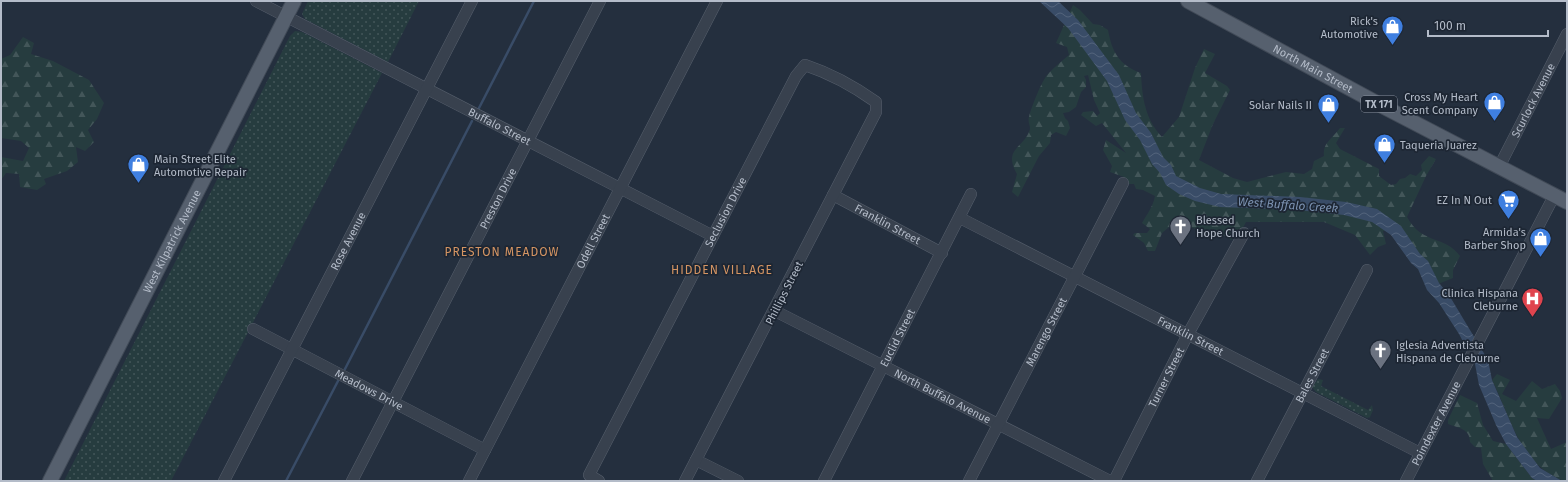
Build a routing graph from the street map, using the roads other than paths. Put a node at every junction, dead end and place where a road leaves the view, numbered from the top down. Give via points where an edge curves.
1 (256, 1) edge
2 (294, 1) edge
3 (472, 1) edge
4 (600, 1) edge
5 (717, 1) edge
6 (1191, 2) edge
7 (286, 17) junction
8 (1567, 34) edge
9 (427, 89) junction
10 (876, 102) joint
11 (527, 141) junction
12 (1499, 167) junction
13 (1123, 183) dead end
14 (619, 190) junction
15 (971, 194) dead end
16 (833, 195) junction
17 (1554, 196) junction
18 (1567, 202) edge
19 (960, 218) junction
20 (1244, 233) dead end
21 (713, 236) junction
22 (942, 253) junction
23 (1367, 270) dead end
24 (1075, 276) junction
25 (775, 311) junction
26 (253, 329) dead end
27 (1188, 334) junction
28 (292, 349) junction
29 (883, 366) junction
30 (1303, 393) junction
31 (393, 402) junction
32 (998, 424) junction
33 (485, 450) junction
34 (1420, 453) junction
35 (696, 460) junction
36 (50, 481) edge
37 (224, 481) edge
38 (352, 481) edge
39 (469, 481) edge
40 (599, 481) edge
41 (685, 481) edge
42 (738, 481) edge
43 (824, 481) edge
44 (969, 481) edge
45 (1110, 481) edge
46 (1114, 481) edge
47 (1257, 481) edge
48 (1406, 481) edge

1 - 7 street, Buffalo Street
2 - 7 main road, West Kilpatrick Avenue
3 - 9 street, Rose Avenue
4 - 11 street, Preston Drive
5 - 14 street, Odell Street
6 - 12 main road, North Main Street / TX 171
7 - 9 street, Buffalo Street
7 - 36 main road, West Kilpatrick Avenue
8 - 12 street, Scurlock Avenue
9 - 11 street, Buffalo Street
9 - 28 street, Rose Avenue
10 - 16 street, Phillips Street via 876,112
10 - 21 street, Seclusion Drive via 805,65 796,76
11 - 14 street, Buffalo Street
11 - 31 street, Preston Drive
12 - 17 main road, North Main Street / TX 171
13 - 24 street, Marengo Street
14 - 21 street, Buffalo Street
14 - 33 street, Odell Street
15 - 19 street, Euclid Street
16 - 22 street, Franklin Street
16 - 25 street, Phillips Street
17 - 18 main road, North Main Street / TX 171
17 - 34 street, Poindexter Avenue
19 - 22 street, Euclid Street
19 - 24 street, Franklin Street
20 - 27 street, Turner Street
21 - 40 street, Seclusion Drive via 589,475
22 - 29 street, Euclid Street
23 - 30 street, Bales Street
24 - 27 street, Franklin Street
24 - 32 street, Marengo Street
25 - 29 street, North Buffalo Avenue
25 - 35 street, Phillips Street
26 - 28 street, Meadows Drive
27 - 30 street, Franklin Street
27 - 46 street, Turner Street
28 - 31 street, Meadows Drive
28 - 37 street, Rose Avenue
29 - 32 street, North Buffalo Avenue
29 - 43 street, Euclid Street
30 - 34 street, Franklin Street
30 - 47 street, Bales Street
31 - 33 street, Meadows Drive
31 - 38 street, Preston Drive
32 - 44 street, Marengo Street
32 - 45 street, North Buffalo Avenue
33 - 39 street, Odell Street
34 - 48 street, Poindexter Avenue
35 - 41 street, Phillips Street
35 - 42 street

